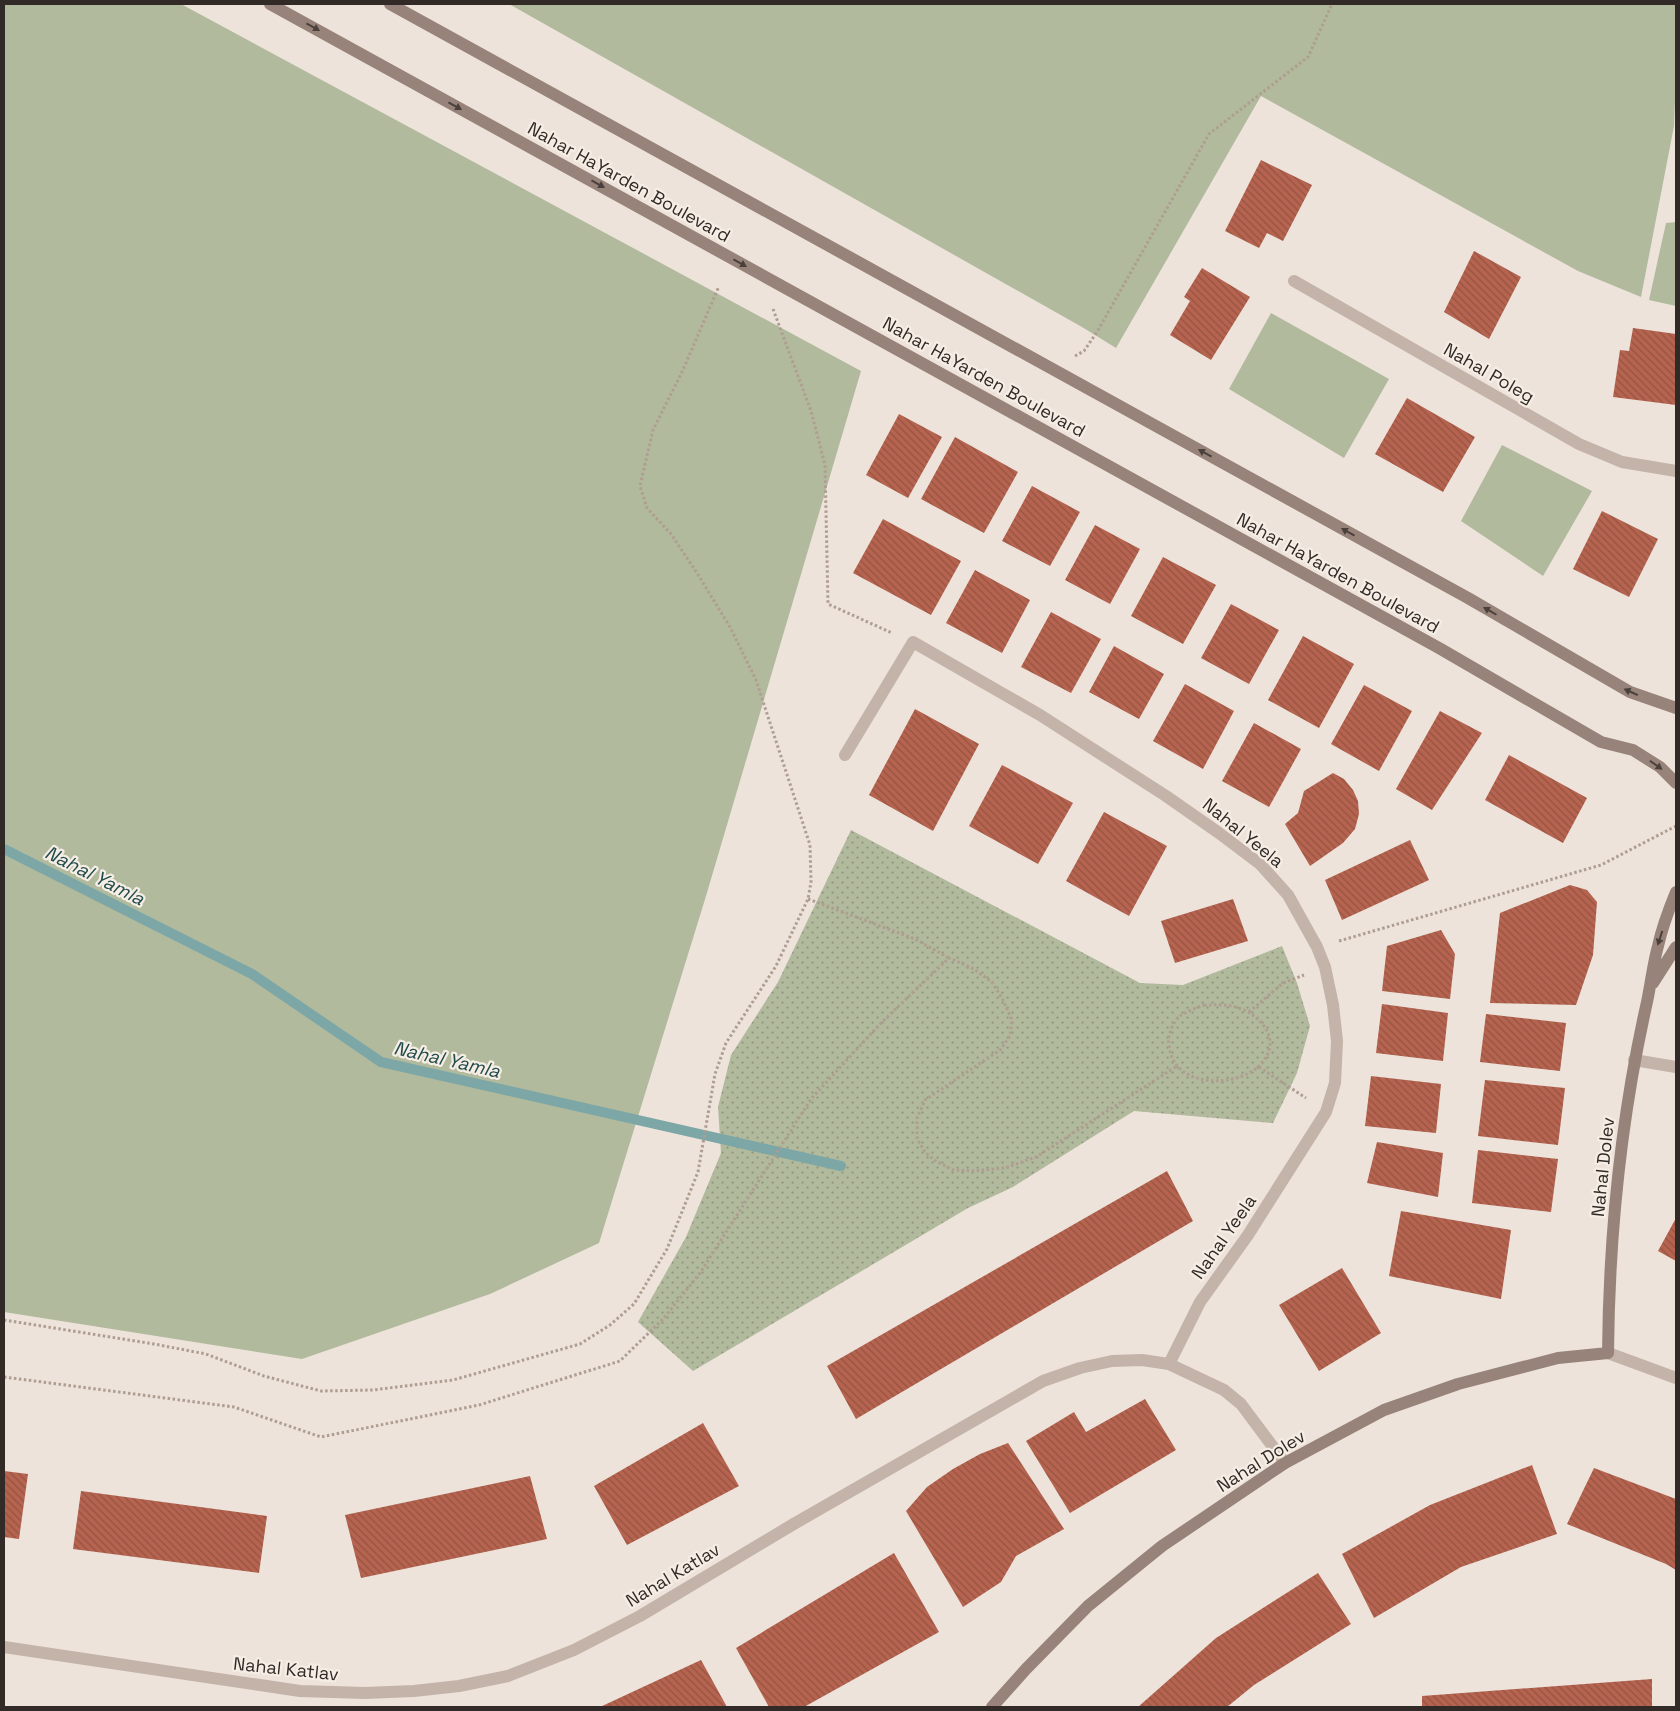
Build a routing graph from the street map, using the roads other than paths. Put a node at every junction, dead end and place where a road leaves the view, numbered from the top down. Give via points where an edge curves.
1 (270, 4) edge
2 (390, 4) edge
3 (1294, 281) dead end
4 (1676, 471) edge
5 (1676, 708) edge
6 (844, 755) dead end
7 (1676, 784) edge
8 (1676, 892) edge
9 (1676, 947) edge
10 (1650, 987) junction
11 (1634, 1060) junction
12 (1676, 1067) edge
13 (1608, 1353) junction
14 (1169, 1364) junction
15 (1676, 1378) edge
16 (1285, 1463) junction
17 (4, 1647) edge
18 (992, 1707) edge

1 -> 7 main road, Nahar HaYarden Boulevard via 1431,644 1600,742 1633,750 1660,767
5 -> 2 main road via 1630,692 1468,598
3 - 4 street, Nahal Poleg via 1579,444 1622,462
6 - 14 street, Nahal Yeela via 913,642 1040,715 1219,832 1260,864 1288,895 1317,948 1325,967 1337,1041 1335,1083 1326,1112 1248,1235 1200,1302
8 -> 10 main road, Nahal Dolev via 1658,944
9 - 10 main road, Nahal Dolev
10 - 11 main road, Nahal Dolev
11 - 12 street
11 - 13 main road, Nahal Dolev via 1617,1190
13 - 15 street, Nahal Dolev
13 - 16 main road, Nahal Dolev via 1558,1358 1458,1384 1384,1410
14 - 16 street, Nahal Katlav via 1224,1390 1241,1404
14 - 17 street, Nahal Katlav via 1142,1360 1112,1361 1043,1381 640,1616 574,1650 508,1676 414,1691 300,1691
16 - 18 main road, Nahal Dolev via 1162,1546 1088,1606

